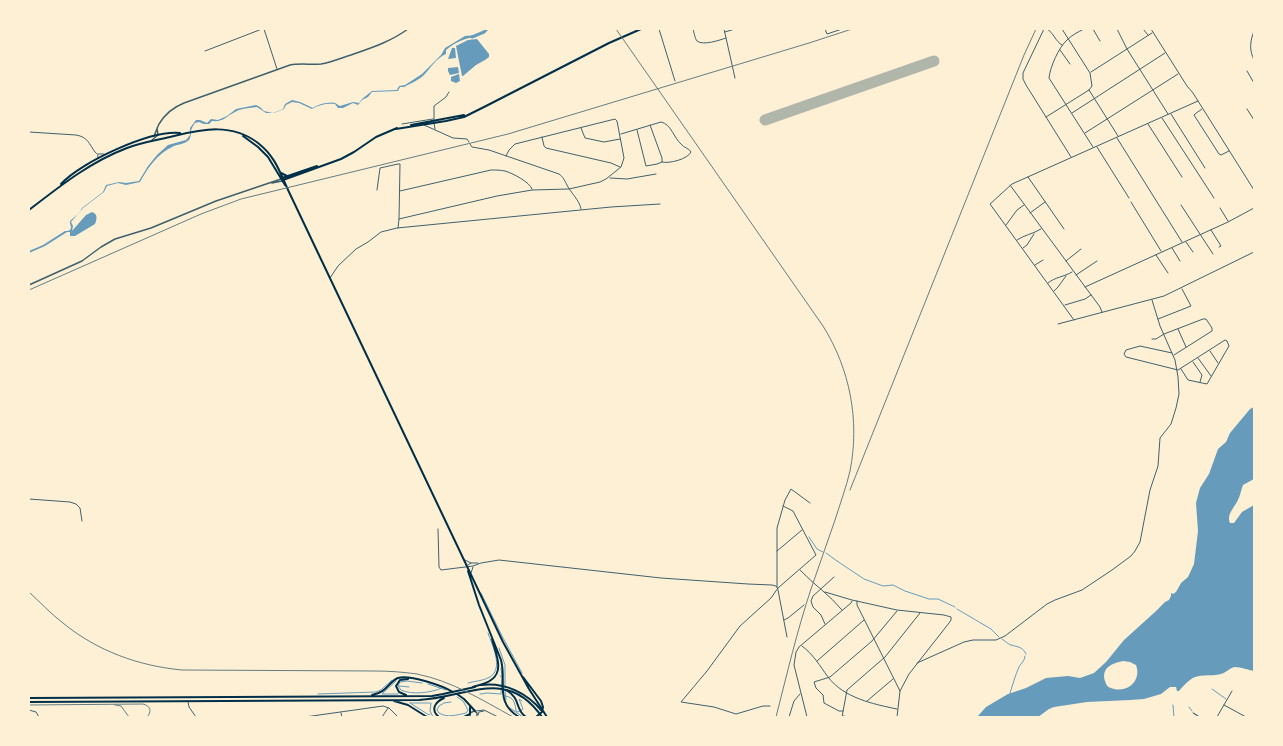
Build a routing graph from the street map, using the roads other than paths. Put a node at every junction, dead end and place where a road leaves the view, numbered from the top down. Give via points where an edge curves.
1 (263, 29) edge
2 (408, 29) edge
3 (641, 29) edge
4 (659, 29) edge
5 (693, 29) edge
6 (724, 29) edge
7 (735, 29) edge
8 (825, 29) edge
9 (842, 29) edge
10 (1044, 29) edge
11 (1046, 29) edge
12 (1062, 29) edge
13 (1084, 29) edge
14 (1093, 29) edge
15 (1117, 29) edge
16 (1143, 29) edge
17 (1150, 29) edge
18 (1254, 31) edge
19 (725, 33) junction
20 (1153, 33) junction
21 (1148, 35) junction
22 (726, 38) junction
23 (1068, 39) junction
24 (1100, 41) dead end
25 (1062, 45) junction
26 (1060, 49) junction
27 (1127, 49) junction
28 (205, 51) dead end
29 (1166, 53) junction
30 (1254, 60) edge
31 (1070, 64) dead end
32 (277, 69) junction
33 (1140, 70) junction
34 (1247, 71) dead end
35 (1090, 73) junction
36 (1179, 74) junction
37 (735, 78) dead end
38 (675, 81) dead end
39 (1254, 83) edge
40 (1089, 90) junction
41 (1153, 90) junction
42 (449, 92) dead end
43 (1095, 99) junction
44 (1198, 101) junction
45 (1066, 105) junction
46 (1203, 108) junction
47 (1247, 109) dead end
48 (1072, 114) junction
49 (1170, 114) junction
50 (1168, 115) junction
51 (1046, 117) junction
52 (1162, 117) junction
53 (1107, 118) junction
54 (1254, 120) edge
55 (434, 121) junction
56 (402, 124) dead end
57 (1148, 124) junction
58 (420, 125) junction
59 (650, 125) junction
60 (581, 127) junction
61 (396, 128) junction
62 (157, 129) junction
63 (637, 129) junction
64 (435, 130) junction
65 (29, 132) edge
66 (156, 133) junction
67 (181, 133) junction
68 (1084, 133) junction
69 (166, 134) junction
70 (620, 134) junction
71 (242, 135) junction
72 (157, 136) junction
73 (1119, 136) junction
74 (542, 137) junction
75 (1116, 137) junction
76 (162, 138) junction
77 (151, 139) junction
78 (621, 139) junction
79 (469, 142) dead end
80 (470, 144) dead end
81 (1096, 146) junction
82 (1093, 148) junction
83 (1230, 150) junction
84 (95, 152) junction
85 (107, 153) junction
86 (98, 154) junction
87 (506, 156) junction
88 (98, 158) junction
89 (1072, 158) junction
90 (102, 159) junction
91 (662, 162) junction
92 (94, 164) junction
93 (326, 164) junction
94 (621, 167) junction
95 (1205, 168) dead end
96 (281, 172) junction
97 (656, 174) dead end
98 (287, 176) junction
99 (1028, 177) junction
100 (1182, 177) dead end
101 (609, 178) junction
102 (283, 179) junction
103 (1010, 185) junction
104 (59, 186) junction
105 (568, 189) junction
106 (377, 190) dead end
107 (532, 190) junction
108 (1254, 190) edge
109 (400, 191) junction
110 (1128, 198) dead end
111 (1214, 198) dead end
112 (1045, 201) junction
113 (1131, 202) dead end
114 (660, 204) dead end
115 (1024, 205) junction
116 (1181, 205) dead end
117 (1220, 208) dead end
118 (1254, 208) edge
119 (29, 210) edge
120 (582, 210) junction
121 (1030, 213) junction
122 (399, 219) junction
123 (1228, 222) junction
124 (1005, 225) junction
125 (398, 227) junction
126 (1041, 228) junction
127 (1064, 229) dead end
128 (1211, 230) junction
129 (1034, 233) junction
130 (1200, 235) junction
131 (1016, 240) junction
132 (1186, 241) junction
133 (1183, 242) junction
134 (1220, 247) dead end
135 (1022, 248) junction
136 (1172, 248) junction
137 (1081, 249) dead end
138 (1162, 252) junction
139 (1192, 252) dead end
140 (1254, 252) edge
141 (1156, 254) junction
142 (1213, 254) dead end
143 (1043, 260) dead end
144 (1066, 261) junction
145 (1096, 261) dead end
146 (1180, 261) dead end
147 (1035, 266) junction
148 (1073, 271) junction
149 (1168, 273) dead end
150 (1076, 274) junction
151 (1066, 276) junction
152 (330, 278) junction
153 (1048, 283) junction
154 (29, 285) edge
155 (1085, 287) junction
156 (1182, 288) junction
157 (1054, 291) junction
158 (1091, 295) junction
159 (1152, 300) junction
160 (1064, 306) junction
161 (1102, 313) junction
162 (1158, 319) junction
163 (1074, 320) junction
164 (1058, 324) dead end
165 (1178, 329) junction
166 (1164, 334) junction
167 (1152, 339) dead end
168 (1186, 347) junction
169 (1210, 350) junction
170 (1172, 353) junction
171 (1173, 356) junction
172 (1198, 358) junction
173 (1193, 362) junction
174 (1218, 364) junction
175 (1181, 369) junction
176 (1177, 370) junction
177 (1211, 377) junction
178 (1199, 383) junction
179 (29, 498) edge
180 (810, 504) dead end
181 (783, 506) junction
182 (82, 520) dead end
183 (438, 529) dead end
184 (802, 529) junction
185 (777, 551) junction
186 (463, 558) junction
187 (471, 563) junction
188 (481, 563) junction
189 (473, 566) junction
190 (467, 567) junction
191 (800, 569) junction
192 (471, 574) junction
193 (834, 577) dead end
194 (778, 589) junction
195 (822, 589) junction
196 (825, 592) junction
197 (830, 593) junction
198 (828, 595) junction
199 (851, 599) junction
200 (857, 600) junction
201 (804, 605) dead end
202 (842, 610) junction
203 (897, 610) junction
204 (921, 612) junction
205 (865, 619) junction
206 (784, 620) junction
207 (826, 624) junction
208 (490, 630) junction
209 (787, 637) dead end
210 (874, 639) junction
211 (802, 645) junction
212 (884, 658) junction
213 (817, 661) junction
214 (917, 663) junction
215 (518, 670) junction
216 (829, 678) junction
217 (894, 678) junction
218 (415, 679) junction
219 (472, 688) junction
220 (506, 688) junction
221 (900, 691) junction
222 (1232, 691) dead end
223 (847, 692) junction
224 (801, 694) junction
225 (269, 696) junction
226 (363, 696) junction
227 (411, 696) junction
228 (448, 696) junction
229 (203, 697) junction
230 (29, 698) edge
231 (387, 700) junction
232 (188, 701) junction
233 (201, 701) junction
234 (269, 701) junction
235 (29, 702) edge
236 (866, 702) junction
237 (1224, 705) junction
238 (470, 706) junction
239 (770, 706) dead end
240 (388, 708) junction
241 (898, 709) junction
242 (29, 710) edge
243 (475, 711) junction
244 (485, 711) junction
245 (843, 711) junction
246 (341, 712) junction
247 (470, 713) junction
248 (1193, 713) dead end
249 (315, 716) edge
250 (478, 716) edge
251 (495, 716) junction
252 (842, 716) edge
253 (39, 717) edge
254 (196, 717) edge
255 (305, 717) edge
256 (342, 717) edge
257 (382, 717) edge
258 (398, 717) edge
259 (427, 717) edge
260 (439, 717) edge
261 (464, 717) edge
262 (469, 717) edge
263 (493, 717) edge
264 (498, 717) edge
265 (519, 717) edge
266 (526, 717) edge
267 (536, 717) edge
268 (542, 717) edge
269 (547, 717) edge
270 (789, 717) edge
271 (807, 717) edge
272 (850, 717) edge
273 (897, 717) edge
274 (1199, 717) edge
275 (1217, 717) edge
276 (1246, 717) edge

1 - 28 street
1 - 32 street
2 - 32 street via 385,43 333,61 296,64
3 - 55 main road via 468,115 457,119
4 - 38 street
5 - 22 street via 700,43
6 - 19 street
7 - 19 street
8 - 9 street via 827,34
10 - 51 street via 1023,75 1026,85
11 - 25 street
12 - 23 street
13 - 23 street
14 - 24 street
15 - 27 street
16 - 21 street
17 - 20 street
18 - 30 street via 1250,44
19 - 22 street
20 - 21 street
20 - 29 street
21 - 27 street
22 - 37 street
23 - 25 street
23 - 35 street
25 - 26 street
26 - 31 street
26 - 45 street via 1049,78
27 - 33 street
27 - 35 street
29 - 33 street
29 - 36 street
32 - 62 street via 182,104 166,115
33 - 41 street
33 - 43 street
34 - 39 street
35 - 40 street via 1092,86
36 - 41 street
36 - 44 street
40 - 43 street
40 - 45 street
41 - 50 street
41 - 53 street
42 - 55 street via 434,106
43 - 48 street
43 - 53 street
44 - 46 street
44 - 49 street
45 - 48 street
45 - 51 street
46 - 83 street
46 - 83 street via 1194,116 1219,154
47 - 54 street
48 - 68 street
49 - 50 street
49 - 95 street
50 - 52 street
51 - 89 street
52 - 57 street
52 - 111 street
53 - 68 street
53 - 73 street
55 - 56 street
55 - 58 main road
55 - 61 main road
55 - 64 street
57 - 73 street
57 - 100 street
58 - 61 main road
58 - 64 street
59 - 63 street
59 - 91 street
59 - 91 street via 665,123 680,144 691,150 688,156 672,162
60 - 70 street via 616,120
60 - 74 street
60 - 78 street via 585,138 604,142
61 - 93 main road via 376,137 345,157
62 - 66 street
62 - 69 street via 160,133
62 - 72 street
63 - 70 street
63 - 91 street via 646,166
64 - 79 street
65 - 84 street via 80,135 88,140
66 - 72 street
66 - 77 street
67 - 69 main road
67 - 71 main road via 219,129
67 - 76 main road
68 - 82 street
69 - 72 main road
70 - 78 street
71 - 96 main road via 263,147
71 - 102 main road via 265,153
72 - 76 street
72 - 77 main road
73 - 75 street
74 - 87 street via 515,144
74 - 94 street via 546,148
75 - 81 street
75 - 133 street
76 - 77 main road
77 - 85 main road via 134,142
77 - 90 main road
78 - 94 street via 624,158
80 - 87 street via 472,147
81 - 82 street
81 - 110 street
82 - 89 street
83 - 108 street
84 - 86 street
84 - 88 street
85 - 86 street
85 - 88 main road
86 - 88 street
87 - 105 street via 557,173 564,179
88 - 90 street
88 - 92 street
88 - 104 main road
89 - 99 street
90 - 92 main road
92 - 104 main road
93 - 98 main road
93 - 102 main road
94 - 101 street
96 - 98 main road
96 - 102 main road
97 - 101 street via 627,179
98 - 102 main road
99 - 103 street
99 - 112 street
101 - 105 street
102 - 152 main road
102 - 154 street via 216,201 168,222 115,240 82,261
103 - 115 street
103 - 124 street via 990,204
104 - 119 main road
105 - 107 street
105 - 120 street
106 - 109 street via 380,168 400,164
107 - 109 street via 531,186 510,172 491,170
107 - 122 street
109 - 122 street
112 - 121 street
112 - 127 street
113 - 138 street
114 - 120 street
115 - 121 street
115 - 124 street
116 - 130 street
117 - 123 street
118 - 123 street
120 - 125 street
121 - 126 street
122 - 125 street
123 - 128 street
124 - 131 street
125 - 152 street via 381,232 356,249 338,266
126 - 129 street
126 - 144 street
128 - 130 street
128 - 134 street
129 - 131 street
129 - 135 street via 1027,245
130 - 132 street
130 - 142 street
131 - 135 street
132 - 133 street
132 - 139 street
133 - 136 street
135 - 147 street
136 - 138 street
136 - 146 street
137 - 144 street
138 - 141 street
140 - 156 street
141 - 149 street
141 - 155 street
143 - 147 street
144 - 148 street
145 - 150 street
147 - 153 street
148 - 150 street
148 - 151 street
150 - 155 street
151 - 153 street
151 - 157 street
152 - 186 main road
153 - 157 street
155 - 158 street
156 - 159 street
156 - 162 street via 1191,306
157 - 160 street
158 - 160 street
158 - 161 street
159 - 161 street
159 - 162 street
160 - 163 street
161 - 163 street
162 - 166 street
163 - 164 street
165 - 166 street
165 - 168 street
165 - 168 street via 1205,318 1212,328
166 - 167 street
166 - 170 street
168 - 171 street
169 - 172 street
169 - 174 street
169 - 174 street via 1225,340 1228,342 1229,345
170 - 171 street
170 - 176 street via 1137,346 1126,350 1124,354 1126,357
171 - 176 street
172 - 173 street
172 - 177 street
173 - 175 street
173 - 178 street via 1202,375
174 - 177 street
175 - 176 street
175 - 178 street via 1187,379
176 - 214 street via 1178,402 1171,424 1160,438 1158,466 1150,490 1140,542 1133,554 1082,590 1047,604 1005,636 996,640 964,642
177 - 178 street via 1207,384
179 - 182 street via 74,503 81,511
180 - 181 street via 791,489
181 - 184 street via 792,510
181 - 185 street via 777,530
183 - 190 street via 440,570
184 - 185 street
184 - 191 street via 816,554
185 - 194 street
186 - 187 street
186 - 190 main road
187 - 188 street
187 - 190 street
188 - 189 street
188 - 194 street via 499,560 526,562 661,578 772,584
189 - 190 street
189 - 192 street
190 - 192 main road
190 - 208 main road via 478,603
191 - 194 street
191 - 195 street
192 - 215 main road
193 - 195 street
194 - 206 street
194 - 239 street via 737,629 681,702 714,706 736,714
195 - 196 street
195 - 207 street via 813,596 811,602
196 - 197 street
196 - 198 street
197 - 198 street
197 - 199 street
198 - 202 street
199 - 200 street
199 - 202 street via 851,603
200 - 203 street
200 - 205 street
201 - 206 street
202 - 207 street
203 - 204 street
203 - 210 street
204 - 212 street
204 - 214 street via 951,617
205 - 210 street
205 - 213 street
206 - 209 street
207 - 211 street
208 - 219 main road via 498,670 491,680
208 - 265 main road via 503,666 504,701 510,711
210 - 212 street
210 - 216 street
211 - 213 street
211 - 224 street via 794,662
212 - 217 street
212 - 223 street
213 - 216 street
214 - 221 street
215 - 267 main road via 542,701 541,712
215 - 269 main road
216 - 223 street
216 - 245 street via 815,681 815,687 823,695 825,704
217 - 221 street
217 - 236 street
218 - 226 main road via 399,678 382,692
218 - 227 main road via 401,680 396,686 400,692
218 - 238 main road via 443,686
219 - 220 main road via 486,685
219 - 227 main road via 434,696
219 - 228 main road
220 - 266 main road via 515,697 522,715
220 - 268 main road via 528,701
220 - 269 main road via 528,698
221 - 241 street
222 - 237 street
223 - 236 street
223 - 245 street
224 - 270 street via 794,701
224 - 271 street
225 - 226 main road
225 - 229 main road
225 - 234 main road
226 - 227 main road
228 - 231 main road via 423,700
228 - 260 main road via 438,700 434,705 434,712
229 - 230 main road
229 - 233 main road
231 - 234 main road
231 - 259 main road via 405,704
232 - 233 main road
232 - 235 main road
232 - 254 street
233 - 234 main road
236 - 241 street
237 - 275 street
237 - 276 street
238 - 243 main road
238 - 247 main road
240 - 246 street
240 - 257 street
240 - 258 street
241 - 273 street
242 - 253 street via 36,712
243 - 244 street
243 - 247 street
243 - 250 street
244 - 250 street via 480,712
244 - 251 street
245 - 252 street
246 - 249 street
246 - 256 street
247 - 261 main road
247 - 262 street
248 - 274 street
249 - 255 street
251 - 263 street
251 - 264 street
252 - 272 street

